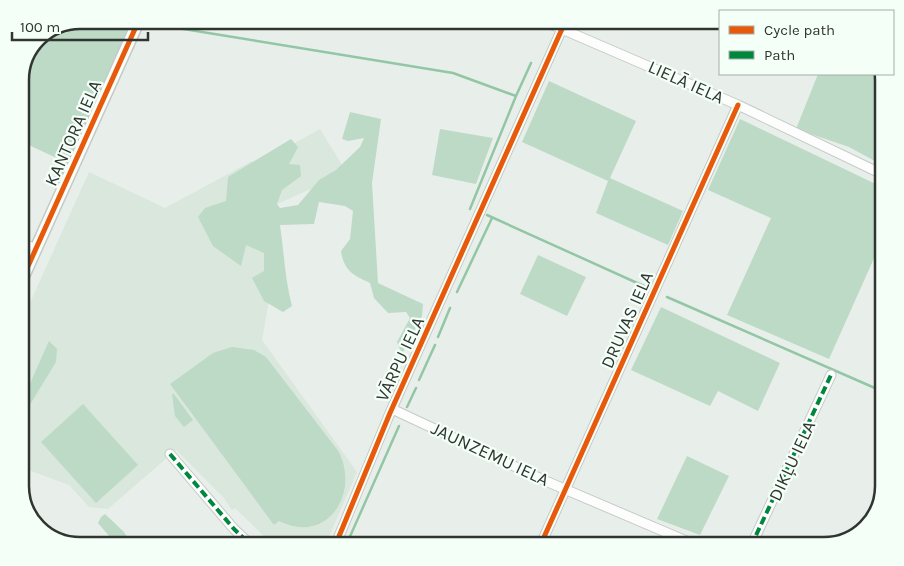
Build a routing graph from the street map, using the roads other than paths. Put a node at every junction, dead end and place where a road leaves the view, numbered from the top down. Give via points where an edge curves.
1 (135, 29) edge
2 (562, 29) joint
3 (738, 105) junction
4 (875, 171) edge
5 (29, 246) edge
6 (36, 249) junction
7 (29, 264) edge
8 (831, 375) dead end
9 (392, 409) junction
10 (170, 454) dead end
11 (565, 489) junction
12 (242, 537) edge
13 (339, 537) edge
14 (544, 537) edge
15 (677, 537) edge
16 (756, 537) edge

1 - 6 main road, KANTORA IELA
2 - 3 street, LIELĀ IELA
2 - 9 street, VĀRPU IELA
3 - 4 street, LIELĀ IELA
3 - 11 street, DRUVAS IELA
5 - 6 street
6 - 7 main road, KANTORA IELA
8 - 16 street, DIKĻU IELA
9 - 11 street, JAUNZEMU IELA
9 - 13 street, VĀRPU IELA
10 - 12 street
11 - 14 street, DRUVAS IELA
11 - 15 street, JAUNZEMU IELA

